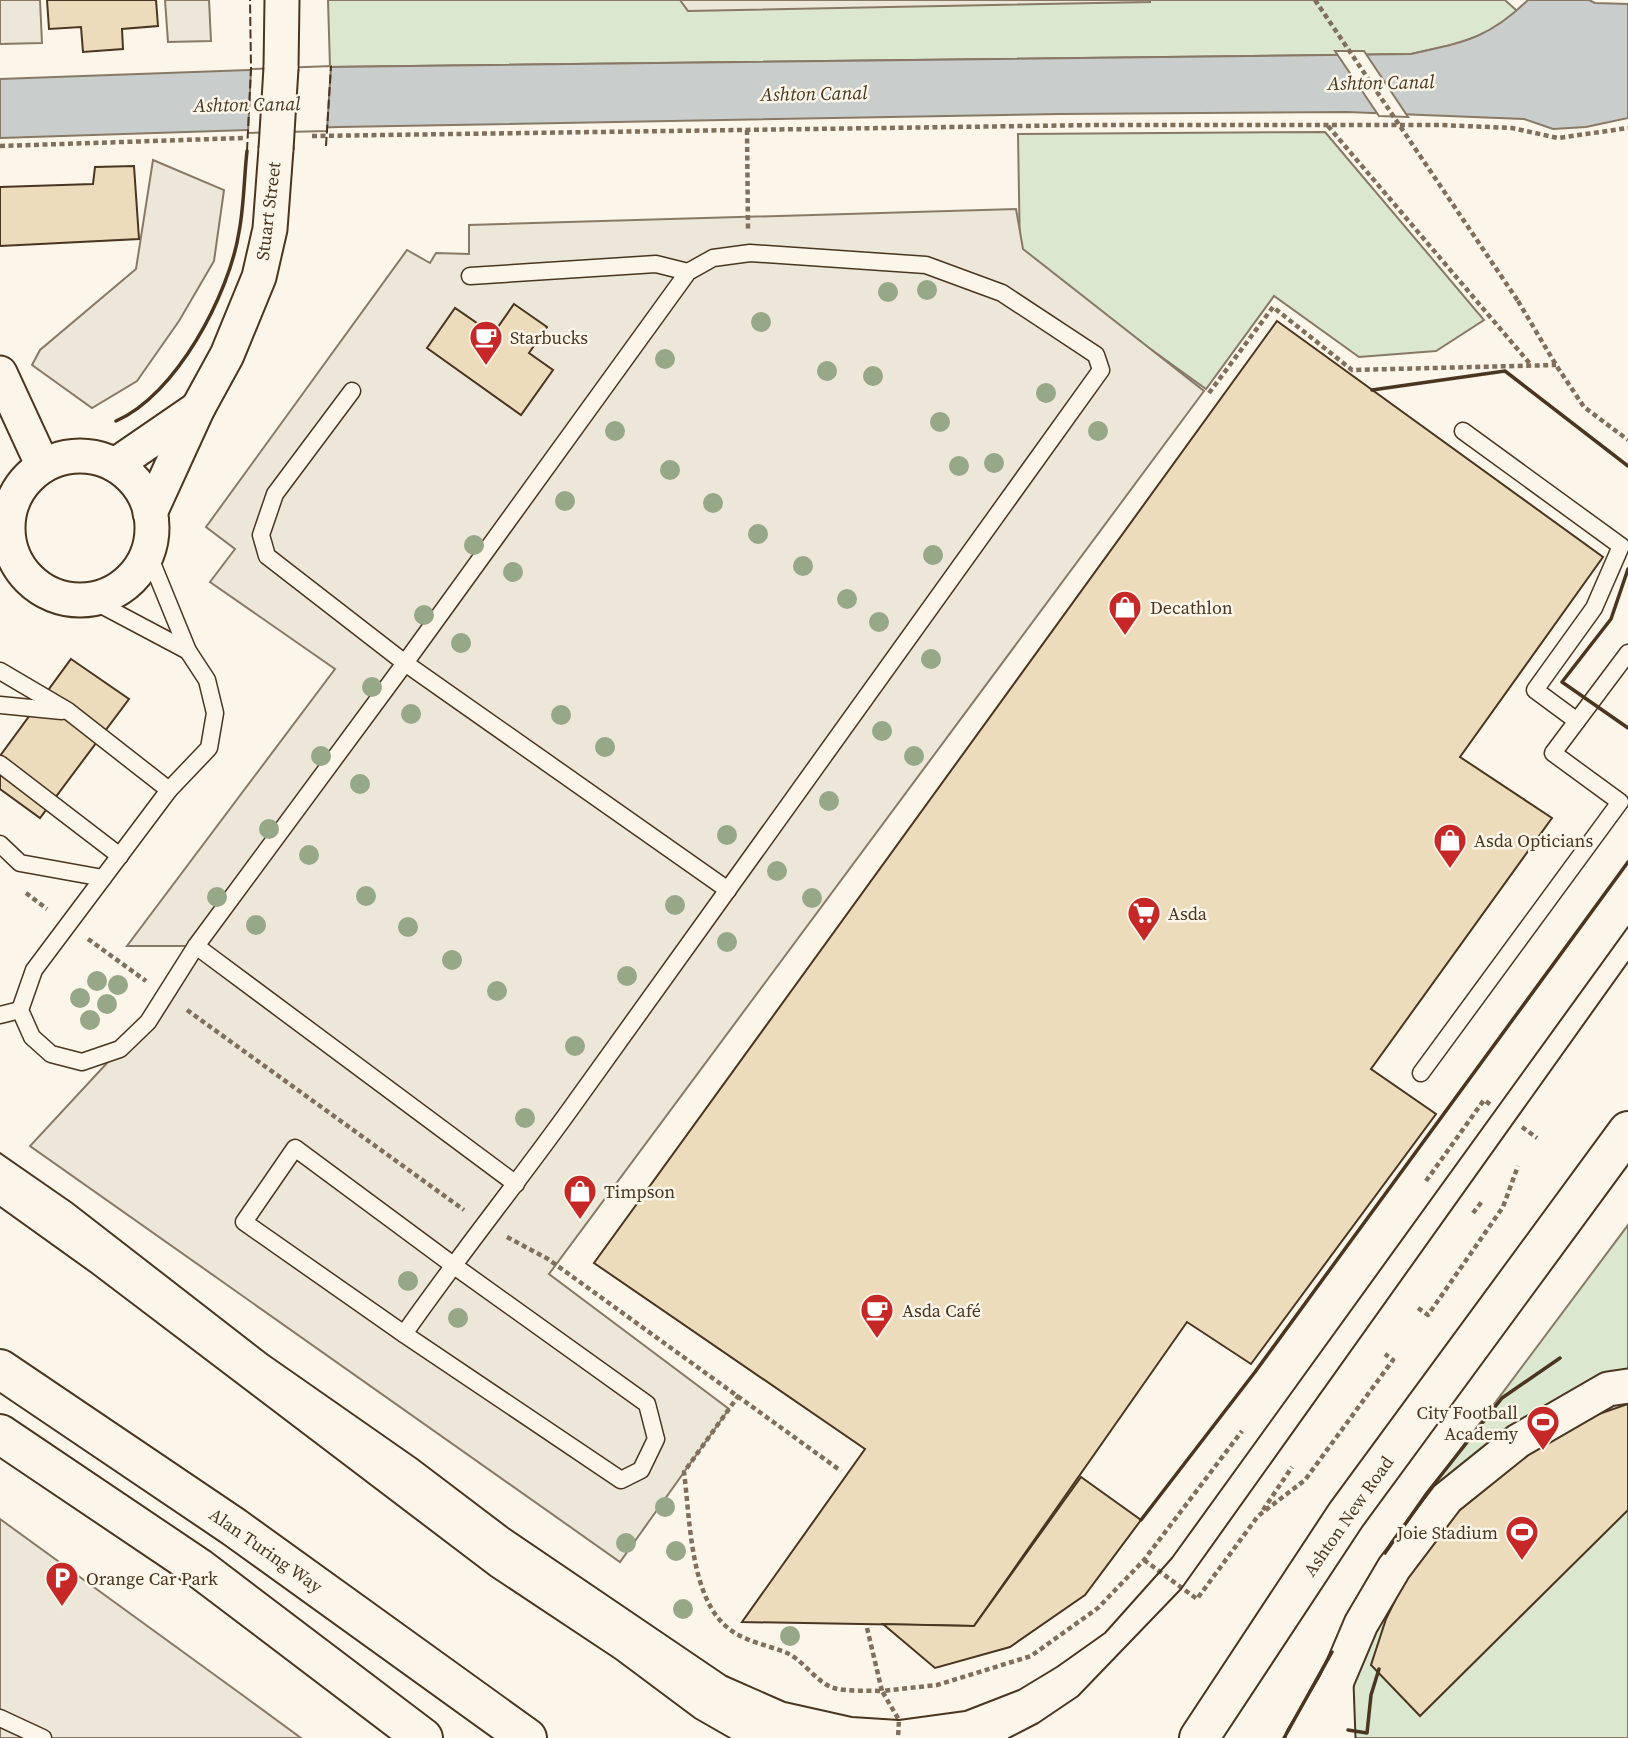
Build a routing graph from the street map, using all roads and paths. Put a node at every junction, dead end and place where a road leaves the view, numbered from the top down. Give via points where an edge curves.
1 (282, 0) edge
2 (1315, 0) edge
3 (1328, 125) junction
4 (1628, 128) edge
5 (747, 130) junction
6 (278, 141) junction
7 (0, 146) edge
8 (750, 253) junction
9 (688, 272) junction
10 (470, 276) dead end
11 (1556, 365) junction
12 (1531, 366) junction
13 (0, 373) edge
14 (352, 391) dead end
15 (1209, 393) dead end
16 (198, 408) junction
17 (1463, 430) dead end
18 (1628, 440) edge
19 (115, 465) junction
20 (43, 466) junction
21 (5, 513) edge
22 (150, 513) junction
23 (148, 553) junction
24 (15, 576) edge
25 (90, 599) junction
26 (188, 651) junction
27 (1628, 653) edge
28 (405, 663) junction
29 (0, 671) edge
30 (0, 705) edge
31 (68, 711) junction
32 (1577, 721) junction
33 (0, 764) edge
34 (169, 790) junction
35 (0, 844) edge
36 (120, 856) junction
37 (103, 878) junction
38 (20, 888) dead end
39 (728, 890) junction
40 (69, 925) junction
41 (196, 946) junction
42 (165, 995) junction
43 (20, 1010) junction
44 (0, 1016) edge
45 (1421, 1073) dead end
46 (1491, 1105) dead end
47 (1522, 1127) dead end
48 (1628, 1131) edge
49 (1537, 1138) dead end
50 (1518, 1166) dead end
51 (1426, 1181) dead end
52 (516, 1184) junction
53 (1483, 1200) dead end
54 (1473, 1213) dead end
55 (484, 1225) junction
56 (453, 1265) junction
57 (1418, 1308) dead end
58 (404, 1334) junction
59 (1385, 1354) dead end
60 (0, 1369) edge
61 (1628, 1386) edge
62 (739, 1395) junction
63 (1242, 1432) dead end
64 (0, 1434) edge
65 (1293, 1467) dead end
66 (841, 1471) dead end
67 (1258, 1516) junction
68 (1144, 1560) junction
69 (867, 1628) dead end
70 (1336, 1683) junction
71 (882, 1690) junction
72 (0, 1718) edge
73 (43, 1738) edge
74 (422, 1738) edge
75 (527, 1738) edge
76 (898, 1738) edge
77 (1199, 1738) edge
78 (1303, 1738) edge
79 (1338, 1738) edge

1 - 6 street, Stuart Street, bridge
2 - 11 path, bridge via 1518,301
3 - 4 path via 1512,128 1558,138
3 - 5 path
3 - 12 path
5 - 6 path
5 - 8 path
6 - 7 path
6 - 16 street, Stuart Street via 270,229 259,277 227,355
8 - 9 lane via 713,258
8 - 39 lane via 926,265 1002,293 1096,355 1101,370
9 - 10 lane via 656,264
9 - 28 lane
11 - 12 path
11 - 18 path via 1584,407
12 - 15 path via 1352,370 1273,307
13 - 20 street
14 - 28 lane via 275,494 261,535 267,556
16 - 19 street, Stuart Street
16 - 22 street, Stuart Street
17 - 32 lane via 1621,546 1594,608 1535,690
19 - 20 street via 79,456
19 - 22 street via 132,477
20 - 21 street via 28,478
21 - 24 street
22 - 23 street
23 - 25 street via 125,584
23 - 26 lane
24 - 25 street via 58,596
25 - 26 lane
26 - 34 lane via 207,680 215,713 209,748
27 - 32 lane
28 - 39 lane
28 - 41 lane
29 - 31 lane
30 - 31 lane
31 - 34 lane
32 - 45 lane via 1553,753 1620,802
33 - 36 lane
34 - 36 lane
35 - 37 lane via 20,863
36 - 37 lane
37 - 40 lane
38 - 40 path
39 - 52 lane
40 - 42 path
40 - 43 lane via 34,970
41 - 42 lane
41 - 52 lane
42 - 43 lane via 148,1022 120,1049 82,1062 51,1054 32,1037
42 - 55 path
43 - 44 lane
46 - 51 path via 1484,1100
47 - 49 path
48 - 77 main road, Ashton New Road via 1346,1515
50 - 57 path via 1503,1207 1428,1315
52 - 55 lane
53 - 54 path
55 - 56 lane
55 - 62 path via 548,1259
56 - 58 lane
56 - 58 lane via 295,1149 244,1222
56 - 58 lane via 647,1404 656,1439 641,1469 621,1480
59 - 67 path via 1393,1360 1305,1480
60 - 75 main road, Alan Turing Way via 234,1527
61 - 70 street via 1608,1389 1518,1441 1447,1498 1394,1568 1361,1624
62 - 66 path
62 - 71 path via 684,1472 705,1599 727,1628 790,1654 832,1688
63 - 68 path
64 - 74 main road via 199,1568
65 - 67 path
67 - 68 path via 1196,1599
68 - 71 path via 1098,1608 1031,1656 937,1685
69 - 71 path
70 - 78 street
70 - 79 street
71 - 76 path via 899,1720
72 - 73 lane

